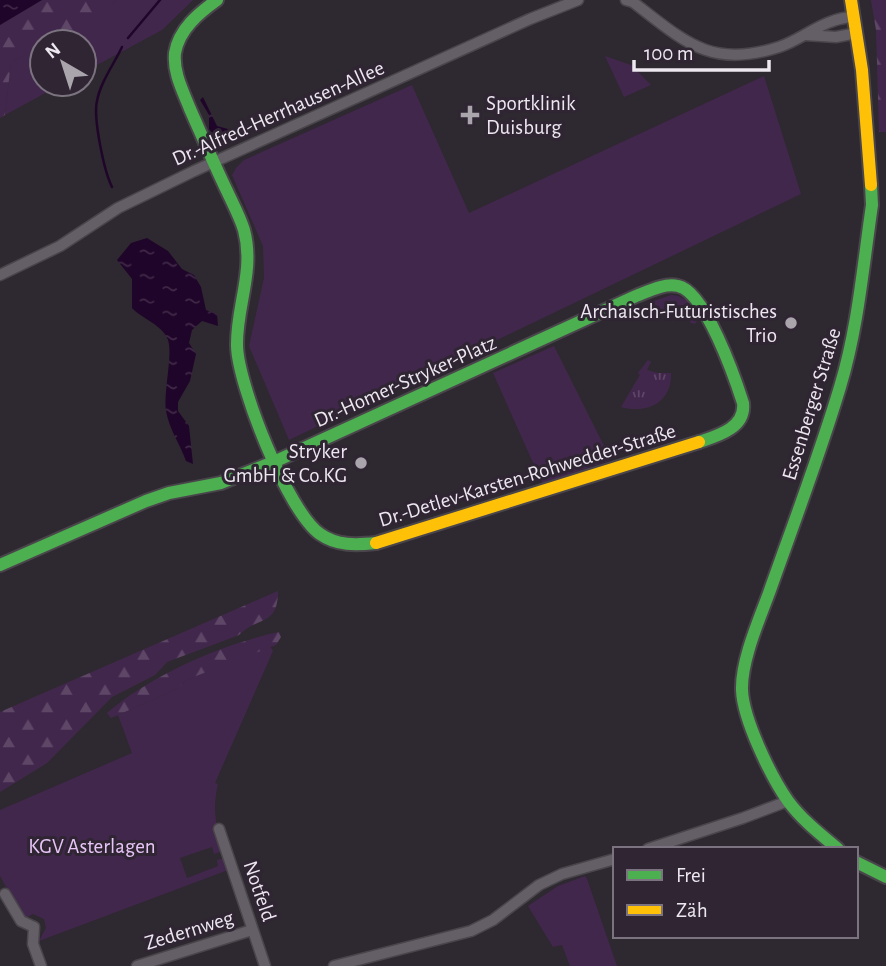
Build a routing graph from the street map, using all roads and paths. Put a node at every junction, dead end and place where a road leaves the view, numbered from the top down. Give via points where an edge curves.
1 (217, 0) edge
2 (578, 0) edge
3 (626, 0) edge
4 (851, 0) edge
5 (854, 16) junction
6 (857, 33) junction
7 (805, 35) junction
8 (214, 162) junction
9 (0, 275) edge
10 (550, 336) joint
11 (276, 461) junction
12 (0, 565) edge
13 (788, 801) junction
14 (219, 829) dead end
15 (654, 847) edge
16 (836, 847) edge
17 (613, 860) edge
18 (858, 863) edge
19 (885, 878) edge
20 (5, 894) dead end
21 (252, 930) junction
22 (41, 966) edge
23 (137, 966) edge
24 (265, 966) edge
25 (334, 966) edge

1 - 8 street, Dr.-Detlev-Karsten-Rohwedder-Straße via 184,32 175,64
2 - 8 street, Dr.-Alfred-Herrhausen-Allee
3 - 7 street via 710,53 732,57 779,47
4 - 5 street, Essenberger Straße
5 - 6 street, Essenberger Straße
5 - 7 street
6 - 7 street
6 - 13 street, Essenberger Straße via 872,205 854,334 742,689 754,737
8 - 9 street, Dr.-Alfred-Herrhausen-Allee via 118,208 60,246
8 - 11 street, Dr.-Detlev-Karsten-Rohwedder-Straße via 244,228 250,254 238,366
10 - 11 street, Dr.-Homer-Stryker-Platz
10 - 11 street, Dr.-Detlev-Karsten-Rohwedder-Straße via 663,286 684,287 699,302 744,411 732,428 716,436 384,542 357,545 338,543 318,533 302,514
11 - 12 street via 221,483 146,501
13 - 15 street
13 - 16 street, Essenberger Straße
14 - 21 street, Notfeld
17 - 25 street via 539,885 471,931
18 - 19 street
20 - 22 street via 20,921 34,926 33,944
21 - 23 street, Zedernweg
21 - 24 street, Notfeld

